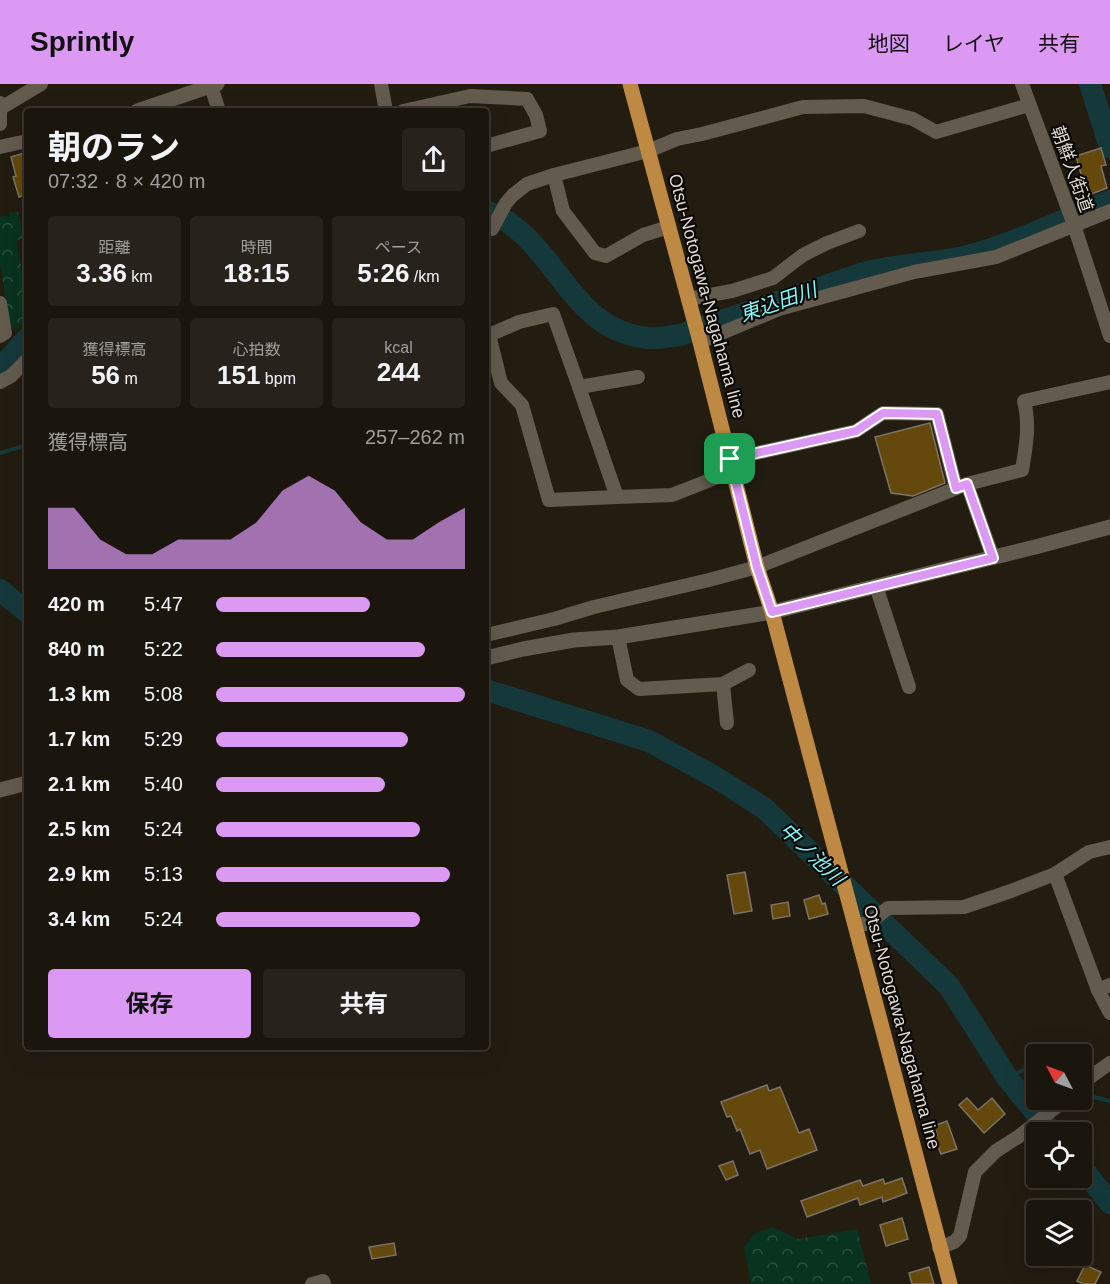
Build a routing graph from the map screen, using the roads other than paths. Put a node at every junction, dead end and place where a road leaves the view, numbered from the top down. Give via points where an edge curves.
1 (40, 84) edge
2 (381, 84) edge
3 (630, 84) edge
4 (1022, 84) edge
5 (214, 85) edge
6 (194, 88) edge
7 (1, 105) edge
8 (1029, 105) junction
9 (144, 108) edge
10 (218, 108) edge
11 (385, 108) edge
12 (416, 108) edge
13 (0, 124) edge
14 (24, 142) edge
15 (489, 145) edge
16 (0, 147) edge
17 (648, 151) junction
18 (554, 175) junction
19 (1110, 210) edge
20 (1072, 219) junction
21 (490, 226) edge
22 (669, 227) junction
23 (859, 231) dead end
24 (0, 303) edge
25 (690, 307) junction
26 (0, 336) edge
27 (1110, 336) edge
28 (699, 340) junction
29 (24, 363) edge
30 (638, 377) dead end
31 (0, 382) edge
32 (1110, 382) edge
33 (579, 387) junction
34 (731, 465) junction
35 (962, 486) junction
36 (617, 497) junction
37 (1110, 527) edge
38 (993, 558) junction
39 (757, 567) junction
40 (876, 586) junction
41 (772, 612) junction
42 (489, 634) edge
43 (618, 638) junction
44 (489, 657) edge
45 (749, 670) dead end
46 (723, 684) junction
47 (909, 687) dead end
48 (727, 723) dead end
49 (24, 784) edge
50 (0, 790) edge
51 (1110, 848) edge
52 (1055, 874) junction
53 (859, 920) junction
54 (1104, 987) edge
55 (1110, 1013) edge
56 (1110, 1063) edge
57 (1092, 1076) edge
58 (1051, 1110) edge
59 (939, 1248) junction
60 (312, 1284) edge
61 (324, 1284) edge
62 (950, 1284) edge

1 - 7 street
2 - 11 street
3 - 17 main road, Otsu-Notogawa-Nagahama line
4 - 8 street, 朝鮮人街道
5 - 6 street
5 - 10 street
6 - 9 street
7 - 13 street
8 - 17 street via 936,132 913,119 864,106 802,107 677,139
8 - 20 street, 朝鮮人街道
12 - 15 street via 470,96 526,99 540,131
14 - 16 street
17 - 18 street
17 - 22 main road, Otsu-Notogawa-Nagahama line
18 - 21 street via 527,184 513,195
18 - 22 street via 563,212 595,253 606,256 643,235
19 - 20 street
20 - 27 street, 朝鮮人街道
20 - 28 street via 996,257 914,272 779,309
22 - 25 main road, Otsu-Notogawa-Nagahama line
23 - 25 street via 803,255 773,278
24 - 26 street via 5,333
25 - 28 main road, Otsu-Notogawa-Nagahama line
28 - 34 main road, Otsu-Notogawa-Nagahama line
29 - 31 street
30 - 33 street
32 - 35 street via 1024,401 1027,441 1022,470
33 - 36 street
33 - 36 street via 553,314 489,335 501,383 522,405 549,500
34 - 35 street via 856,431 883,413 937,414
34 - 36 street via 672,495
34 - 39 main road, Otsu-Notogawa-Nagahama line
35 - 38 street
35 - 39 street
37 - 38 street
38 - 40 street
39 - 41 main road, Otsu-Notogawa-Nagahama line
39 - 42 street
40 - 41 street
40 - 47 street
41 - 43 street
41 - 53 main road, Otsu-Notogawa-Nagahama line via 834,843
43 - 44 street via 574,640
43 - 46 street via 627,680 639,689
45 - 46 street
46 - 48 street
49 - 50 street
51 - 52 street via 1089,852
52 - 53 street via 964,907 888,908
52 - 54 street
53 - 59 main road, Otsu-Notogawa-Nagahama line
54 - 55 street
56 - 57 street
58 - 59 street via 996,1151 975,1172 960,1236
59 - 62 main road, Otsu-Notogawa-Nagahama line
60 - 61 street

